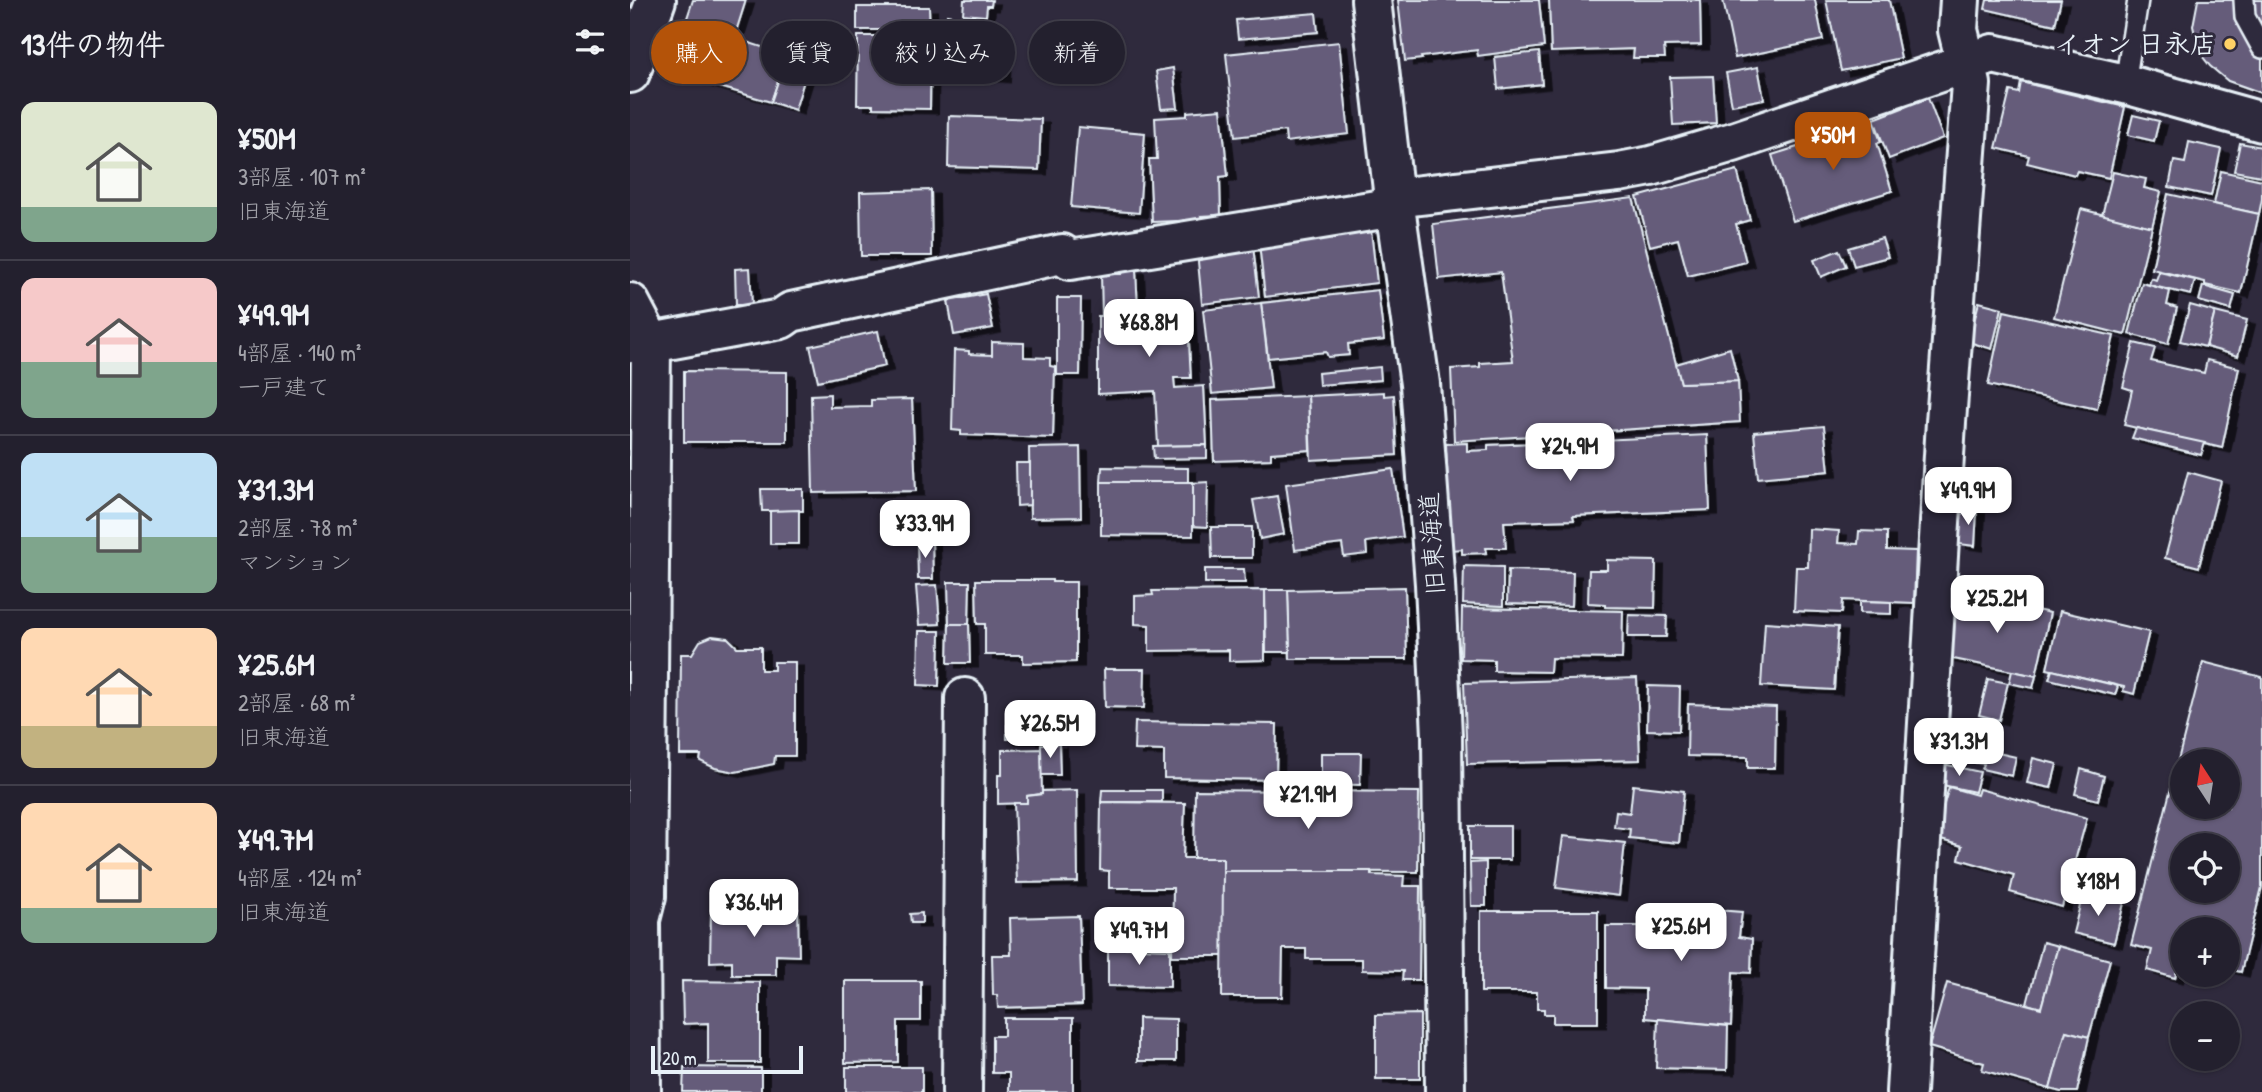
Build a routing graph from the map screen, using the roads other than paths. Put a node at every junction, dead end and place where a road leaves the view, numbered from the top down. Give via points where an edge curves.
1 (656, 0) edge
2 (1371, 0) edge
3 (1960, 0) edge
4 (2138, 0) edge
5 (2244, 0) edge
6 (2262, 48) edge
7 (1966, 63) junction
8 (630, 73) edge
9 (2125, 84) junction
10 (2262, 122) edge
11 (1395, 203) junction
12 (630, 303) edge
13 (640, 343) edge
14 (965, 698) dead end
15 (640, 1092) edge
16 (961, 1092) edge
17 (1445, 1092) edge
18 (1906, 1092) edge

1 - 8 street
2 - 11 street, 旧東海道
3 - 7 street via 1958,30
4 - 9 lane
5 - 6 lane via 2245,17
7 - 9 street via 1993,54
7 - 11 street via 1651,166
7 - 18 street via 1971,84
9 - 10 street
11 - 13 street via 1070,260 1062,254 791,312 781,319
11 - 17 street, 旧東海道 via 1420,384 1435,584 1442,736
12 - 13 street
13 - 15 street via 646,896 640,920
14 - 16 street

